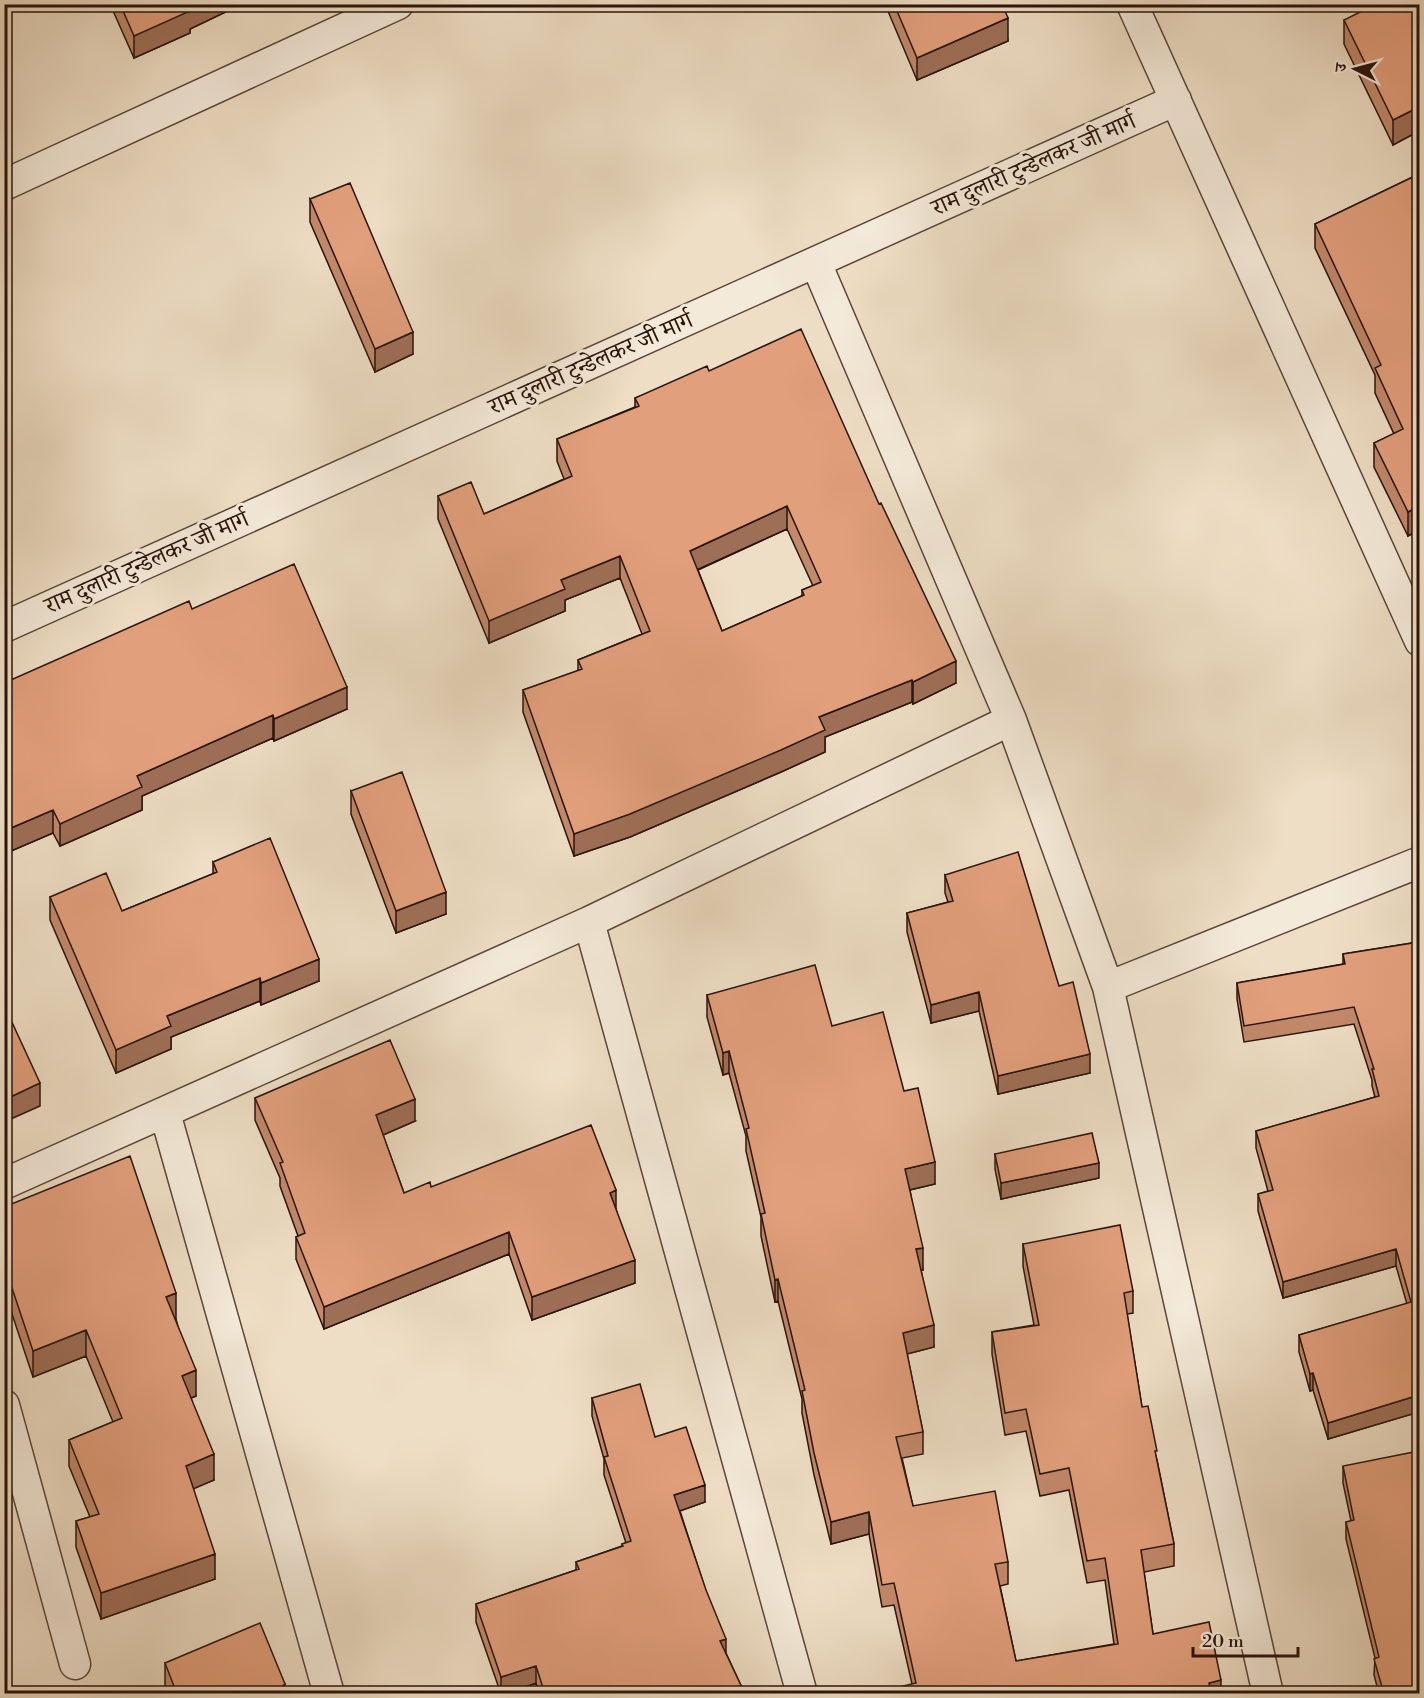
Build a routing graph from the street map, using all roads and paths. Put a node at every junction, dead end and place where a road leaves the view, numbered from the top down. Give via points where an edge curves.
1 (398, 4) edge
2 (1132, 4) edge
3 (1176, 100) junction
4 (4, 185) edge
5 (816, 263) junction
6 (4, 627) edge
7 (1419, 641) edge
8 (1011, 720) junction
9 (1419, 862) edge
10 (589, 922) junction
11 (1108, 987) junction
12 (165, 1113) junction
13 (4, 1184) edge
14 (4, 1405) edge
15 (75, 1664) dead end
16 (329, 1694) edge
17 (802, 1694) edge
18 (1268, 1694) edge

1 - 4 street
2 - 3 street
3 - 5 street, राम दुलारी टुन्डेलकर जी मार्ग
3 - 7 street
5 - 6 street, राम दुलारी टुन्डेलकर जी मार्ग
5 - 8 street
8 - 10 street
8 - 11 street
9 - 11 street
10 - 12 street
10 - 17 street
11 - 18 street
12 - 13 street
12 - 16 street
14 - 15 street

